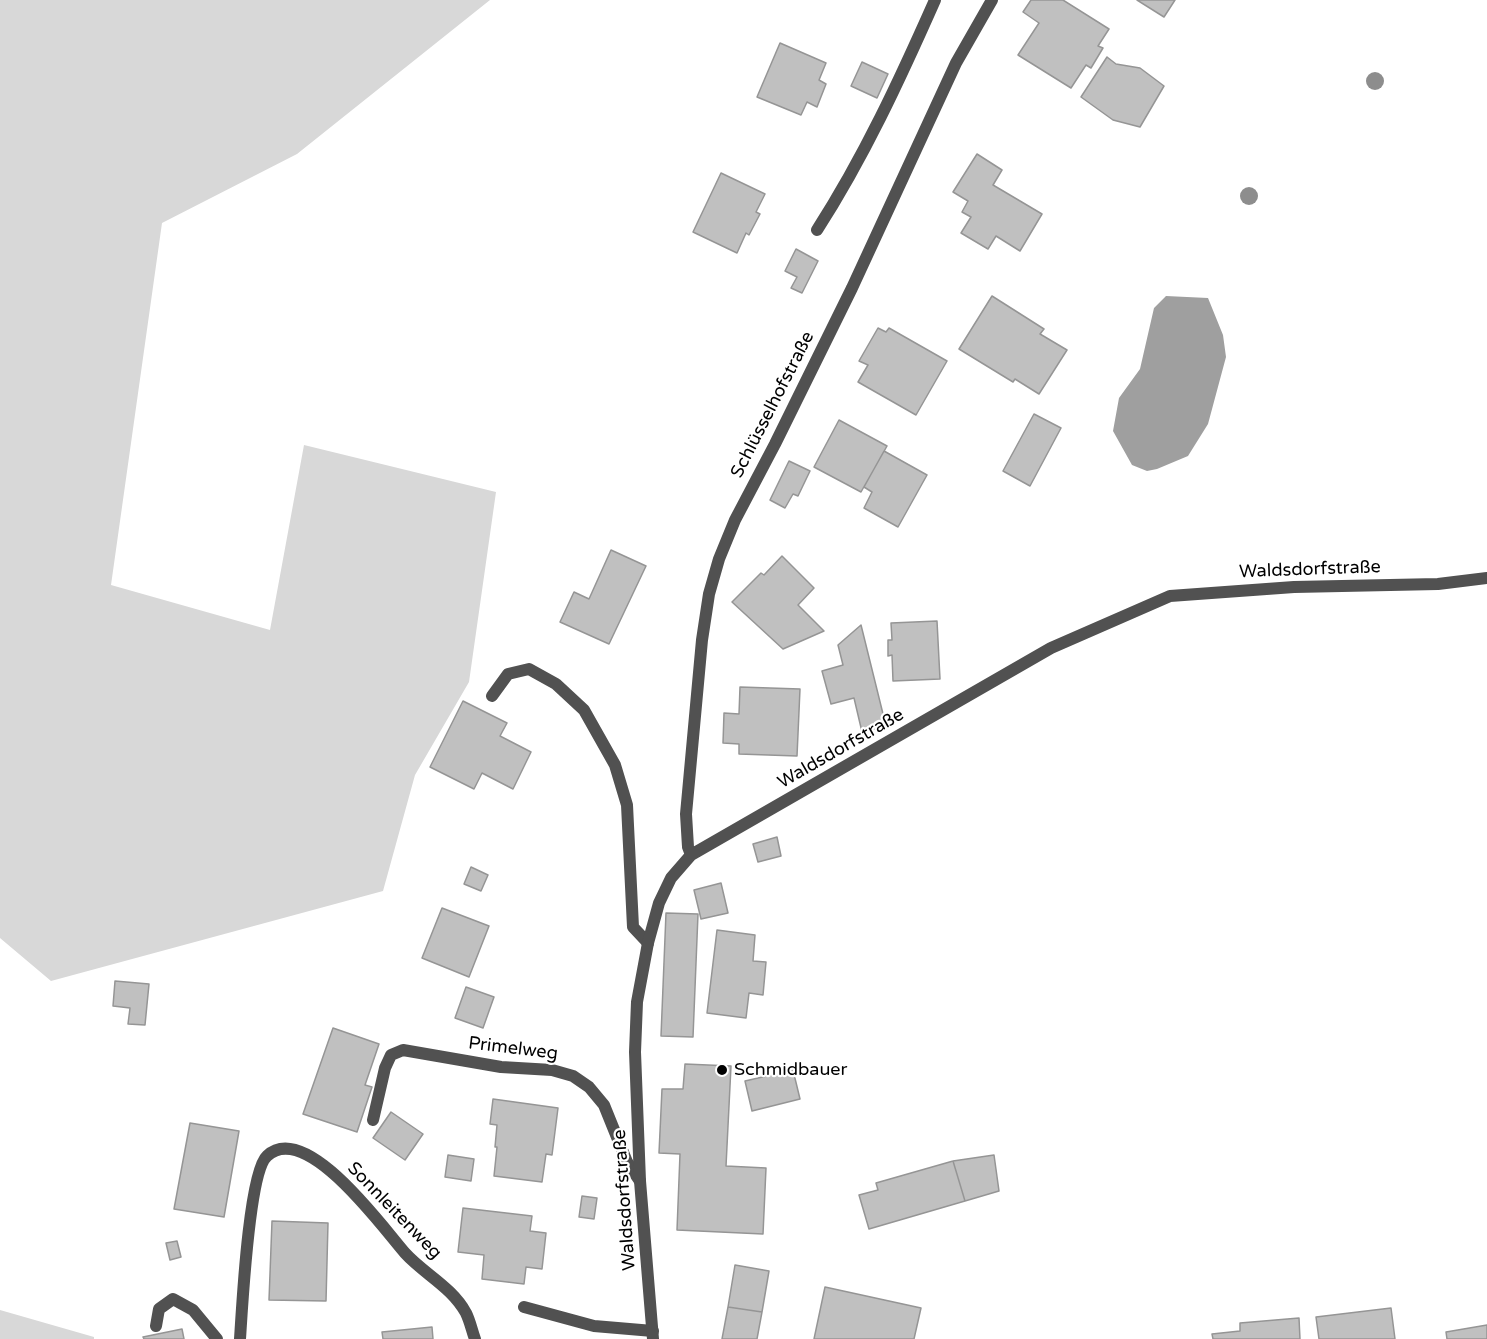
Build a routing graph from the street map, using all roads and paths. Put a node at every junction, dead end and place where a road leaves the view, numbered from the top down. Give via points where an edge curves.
1 (935, 0) edge
2 (992, 0) edge
3 (817, 230) dead end
4 (1487, 578) edge
5 (492, 696) dead end
6 (691, 855) junction
7 (648, 943) junction
8 (373, 1120) dead end
9 (640, 1181) junction
10 (524, 1307) dead end
11 (156, 1326) dead end
12 (653, 1335) edge
13 (217, 1339) edge
14 (240, 1339) edge
15 (475, 1339) edge

1 - 3 street via 895,91
2 - 6 street, Schlüsselhofstraße via 956,63 852,288 719,559 702,640 686,814
4 - 6 street, Waldsdorfstraße via 1438,584 1294,587 1170,596 1051,648
5 - 7 street via 508,674 529,669 556,684 584,710 615,765 627,805 633,927
6 - 7 street, Waldsdorfstraße via 663,894
7 - 9 street, Waldsdorfstraße via 637,1002 635,1042
8 - 9 street, Primelweg via 385,1068 391,1055 403,1050 501,1067 552,1070 573,1076 604,1105 627,1162
9 - 12 street, Waldsdorfstraße
10 - 12 street via 594,1326
11 - 13 street via 159,1309 173,1299 193,1310
14 - 15 street, Sonnleitenweg via 248,1238 260,1171 265,1158 285,1149 314,1160 347,1185 407,1255 451,1293 465,1313

